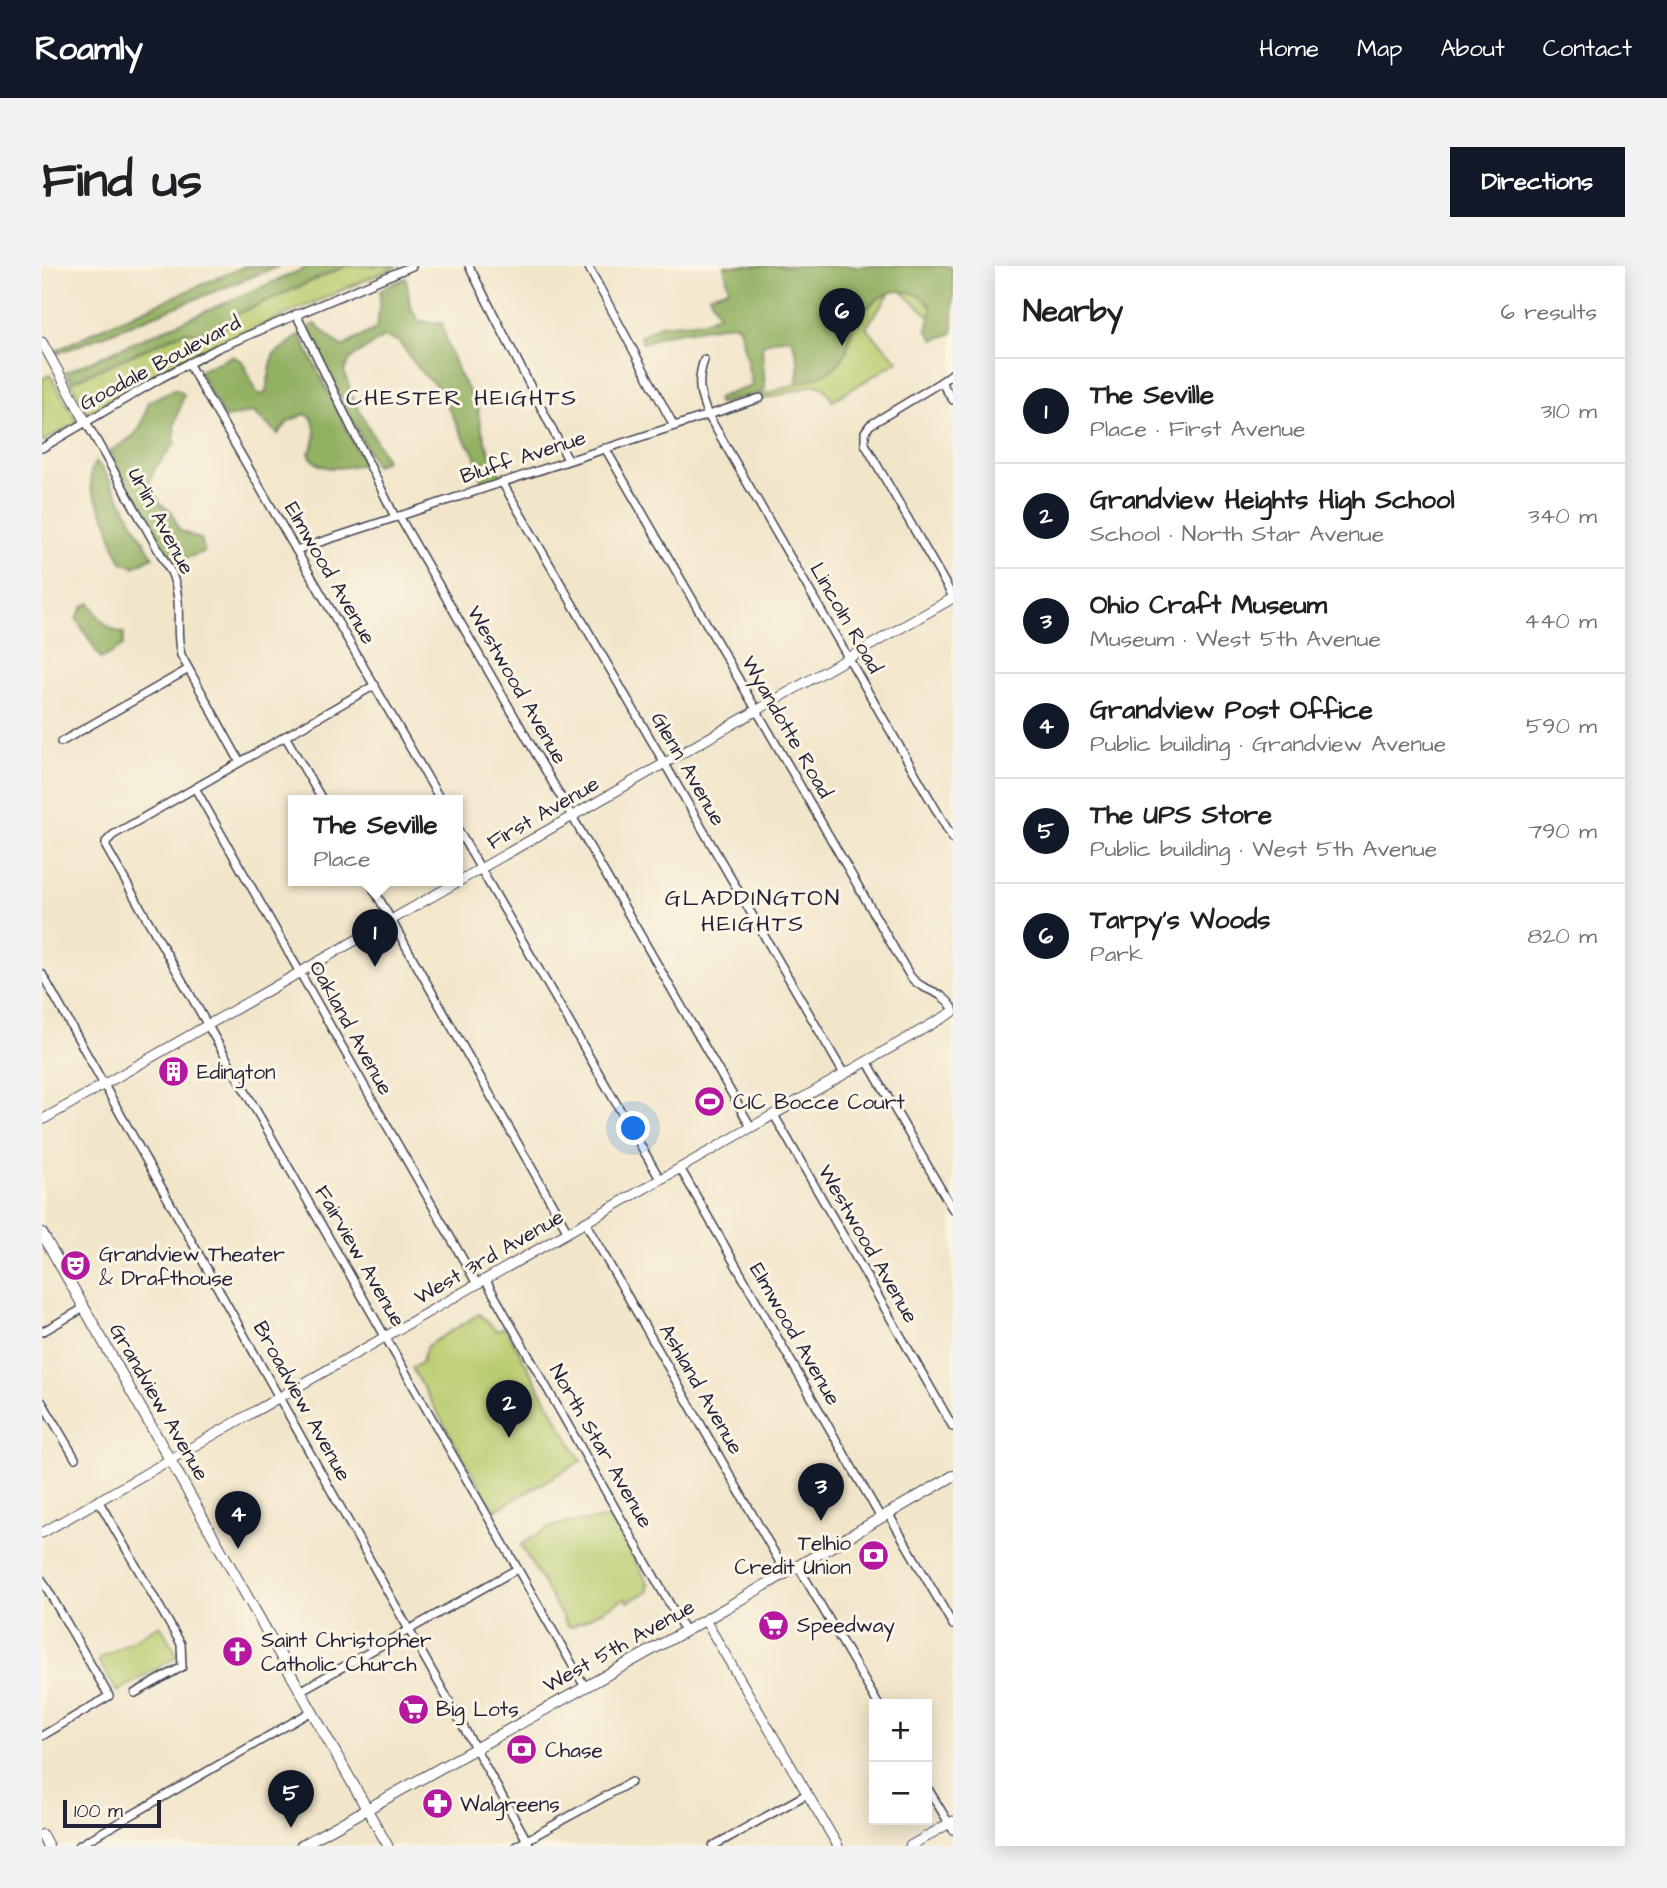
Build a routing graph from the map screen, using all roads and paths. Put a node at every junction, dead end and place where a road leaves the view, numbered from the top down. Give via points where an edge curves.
1 (412, 266) edge
2 (469, 266) edge
3 (588, 266) edge
4 (296, 314) junction
5 (42, 342) edge
6 (704, 359) dead end
7 (188, 363) junction
8 (953, 373) edge
9 (941, 382) junction
10 (760, 398) dead end
11 (953, 400) edge
12 (708, 415) junction
13 (86, 422) junction
14 (674, 426) junction
15 (42, 448) edge
16 (605, 448) junction
17 (568, 460) junction
18 (502, 482) junction
19 (397, 517) junction
20 (296, 550) junction
21 (953, 597) edge
22 (848, 658) junction
23 (187, 670) junction
24 (375, 685) junction
25 (757, 711) junction
26 (285, 736) junction
27 (61, 742) dead end
28 (240, 762) junction
29 (665, 764) junction
30 (195, 788) junction
31 (319, 795) edge
32 (438, 795) edge
33 (573, 816) junction
34 (463, 838) edge
35 (953, 839) edge
36 (481, 869) junction
37 (463, 879) edge
38 (372, 886) edge
39 (451, 886) edge
40 (391, 920) junction
41 (300, 973) junction
42 (42, 974) edge
43 (953, 1010) edge
44 (208, 1025) junction
45 (867, 1061) junction
46 (844, 1074) junction
47 (104, 1085) junction
48 (774, 1115) junction
49 (42, 1120) edge
50 (751, 1127) junction
51 (680, 1168) junction
52 (660, 1180) junction
53 (953, 1210) edge
54 (585, 1222) junction
55 (568, 1232) junction
56 (42, 1233) edge
57 (481, 1282) junction
58 (84, 1308) junction
59 (42, 1332) edge
60 (385, 1337) junction
61 (279, 1397) junction
62 (42, 1402) edge
63 (953, 1427) edge
64 (75, 1458) dead end
65 (170, 1459) junction
66 (953, 1476) edge
67 (98, 1500) junction
68 (885, 1516) junction
69 (42, 1532) edge
70 (798, 1566) junction
71 (517, 1569) junction
72 (786, 1573) junction
73 (42, 1580) edge
74 (705, 1620) junction
75 (953, 1625) edge
76 (410, 1629) junction
77 (685, 1631) junction
78 (585, 1687) junction
79 (300, 1691) junction
80 (135, 1693) dead end
81 (875, 1699) edge
82 (312, 1712) junction
83 (42, 1736) edge
84 (476, 1748) junction
85 (631, 1782) dead end
86 (807, 1794) junction
87 (932, 1795) edge
88 (367, 1809) junction
89 (952, 1825) edge
90 (42, 1835) edge
91 (528, 1843) edge
92 (48, 1846) edge
93 (78, 1846) edge
94 (302, 1846) edge
95 (388, 1846) edge
96 (516, 1846) edge
97 (713, 1846) edge
98 (838, 1846) edge
99 (910, 1846) edge

1 - 4 street, Goodale Boulevard
2 - 17 street
3 - 14 street
4 - 7 street, Goodale Boulevard
4 - 19 street, Westwood Avenue
5 - 13 street, Urlin Avenue
6 - 12 street, Lincoln Road via 699,386
7 - 13 street, Goodale Boulevard
7 - 20 street, Elmwood Avenue
8 - 9 street
9 - 11 street
9 - 21 street via 878,418 865,438 867,449
10 - 12 street, Bluff Avenue
12 - 14 street, Bluff Avenue
12 - 22 street, Lincoln Road
13 - 15 street, Goodale Boulevard
13 - 23 street, Urlin Avenue via 172,574 180,604 178,645
14 - 16 street, Bluff Avenue
16 - 17 street, Bluff Avenue
16 - 25 street, Wyandotte Road
17 - 18 street, Bluff Avenue
18 - 19 street, Bluff Avenue
18 - 29 street, Glenn Avenue
19 - 20 street, Bluff Avenue
19 - 33 street, Westwood Avenue
20 - 24 street, Elmwood Avenue
21 - 22 street, First Avenue
22 - 25 street, First Avenue
22 - 35 street, Lincoln Road
23 - 27 street
23 - 28 street, Urlin Avenue
24 - 26 street
24 - 32 street, Elmwood Avenue
25 - 29 street, First Avenue
25 - 43 street, Wyandotte Road via 910,976 916,984 940,993
26 - 28 street
26 - 31 street
28 - 30 street
29 - 33 street, First Avenue
29 - 46 street, Glenn Avenue
30 - 41 street, Oakland Avenue
30 - 44 street, Fairview Avenue via 106,842
33 - 36 street, First Avenue
33 - 50 street, Westwood Avenue
34 - 36 street
36 - 37 street, First Avenue
36 - 52 street
38 - 40 street
39 - 40 street, First Avenue
40 - 41 street, First Avenue
40 - 55 street
41 - 44 street, First Avenue
41 - 57 street, Oakland Avenue
42 - 47 street, Broadview Avenue
43 - 45 street, West 3rd Avenue
44 - 47 street, First Avenue
44 - 60 street, Fairview Avenue
45 - 46 street, West 3rd Avenue
45 - 53 street
46 - 48 street, West 3rd Avenue
47 - 49 street, First Avenue
47 - 61 street, Broadview Avenue
48 - 50 street, West 3rd Avenue
48 - 63 street, Westwood Avenue
50 - 51 street, West 3rd Avenue
51 - 52 street, West 3rd Avenue
51 - 68 street, Elmwood Avenue
52 - 54 street, West 3rd Avenue
54 - 55 street, West 3rd Avenue
54 - 72 street, Ashland Avenue
55 - 57 street, West 3rd Avenue
56 - 58 main road, Grandview Avenue
57 - 60 street, West 3rd Avenue
57 - 77 street, North Star Avenue
58 - 59 street
58 - 65 main road, Grandview Avenue
60 - 61 street, West 3rd Avenue
60 - 71 street, Fairview Avenue
61 - 65 street, West 3rd Avenue
61 - 76 street, Broadview Avenue
62 - 64 street
65 - 67 street, West 3rd Avenue
65 - 79 main road, Grandview Avenue
66 - 68 main road, West 5th Avenue
67 - 69 street, West 3rd Avenue
67 - 80 street via 181,1644 182,1667
68 - 70 main road, West 5th Avenue
68 - 75 street, Elmwood Avenue
70 - 72 main road, West 5th Avenue
70 - 81 street
71 - 76 street
71 - 78 street, Fairview Avenue
72 - 74 main road, West 5th Avenue
73 - 83 street via 108,1696
74 - 77 main road, West 5th Avenue
74 - 86 street
76 - 79 street
76 - 84 street, Broadview Avenue
77 - 78 main road, West 5th Avenue
78 - 84 main road, West 5th Avenue
79 - 82 main road, Grandview Avenue
82 - 88 main road, Grandview Avenue
82 - 93 street
84 - 88 main road, West 5th Avenue
84 - 91 street, Broadview Avenue
85 - 91 street
86 - 97 street
86 - 98 street
87 - 89 street
88 - 94 main road, West 5th Avenue
88 - 95 street, Grandview Avenue
89 - 99 street
90 - 92 main road
91 - 96 street

